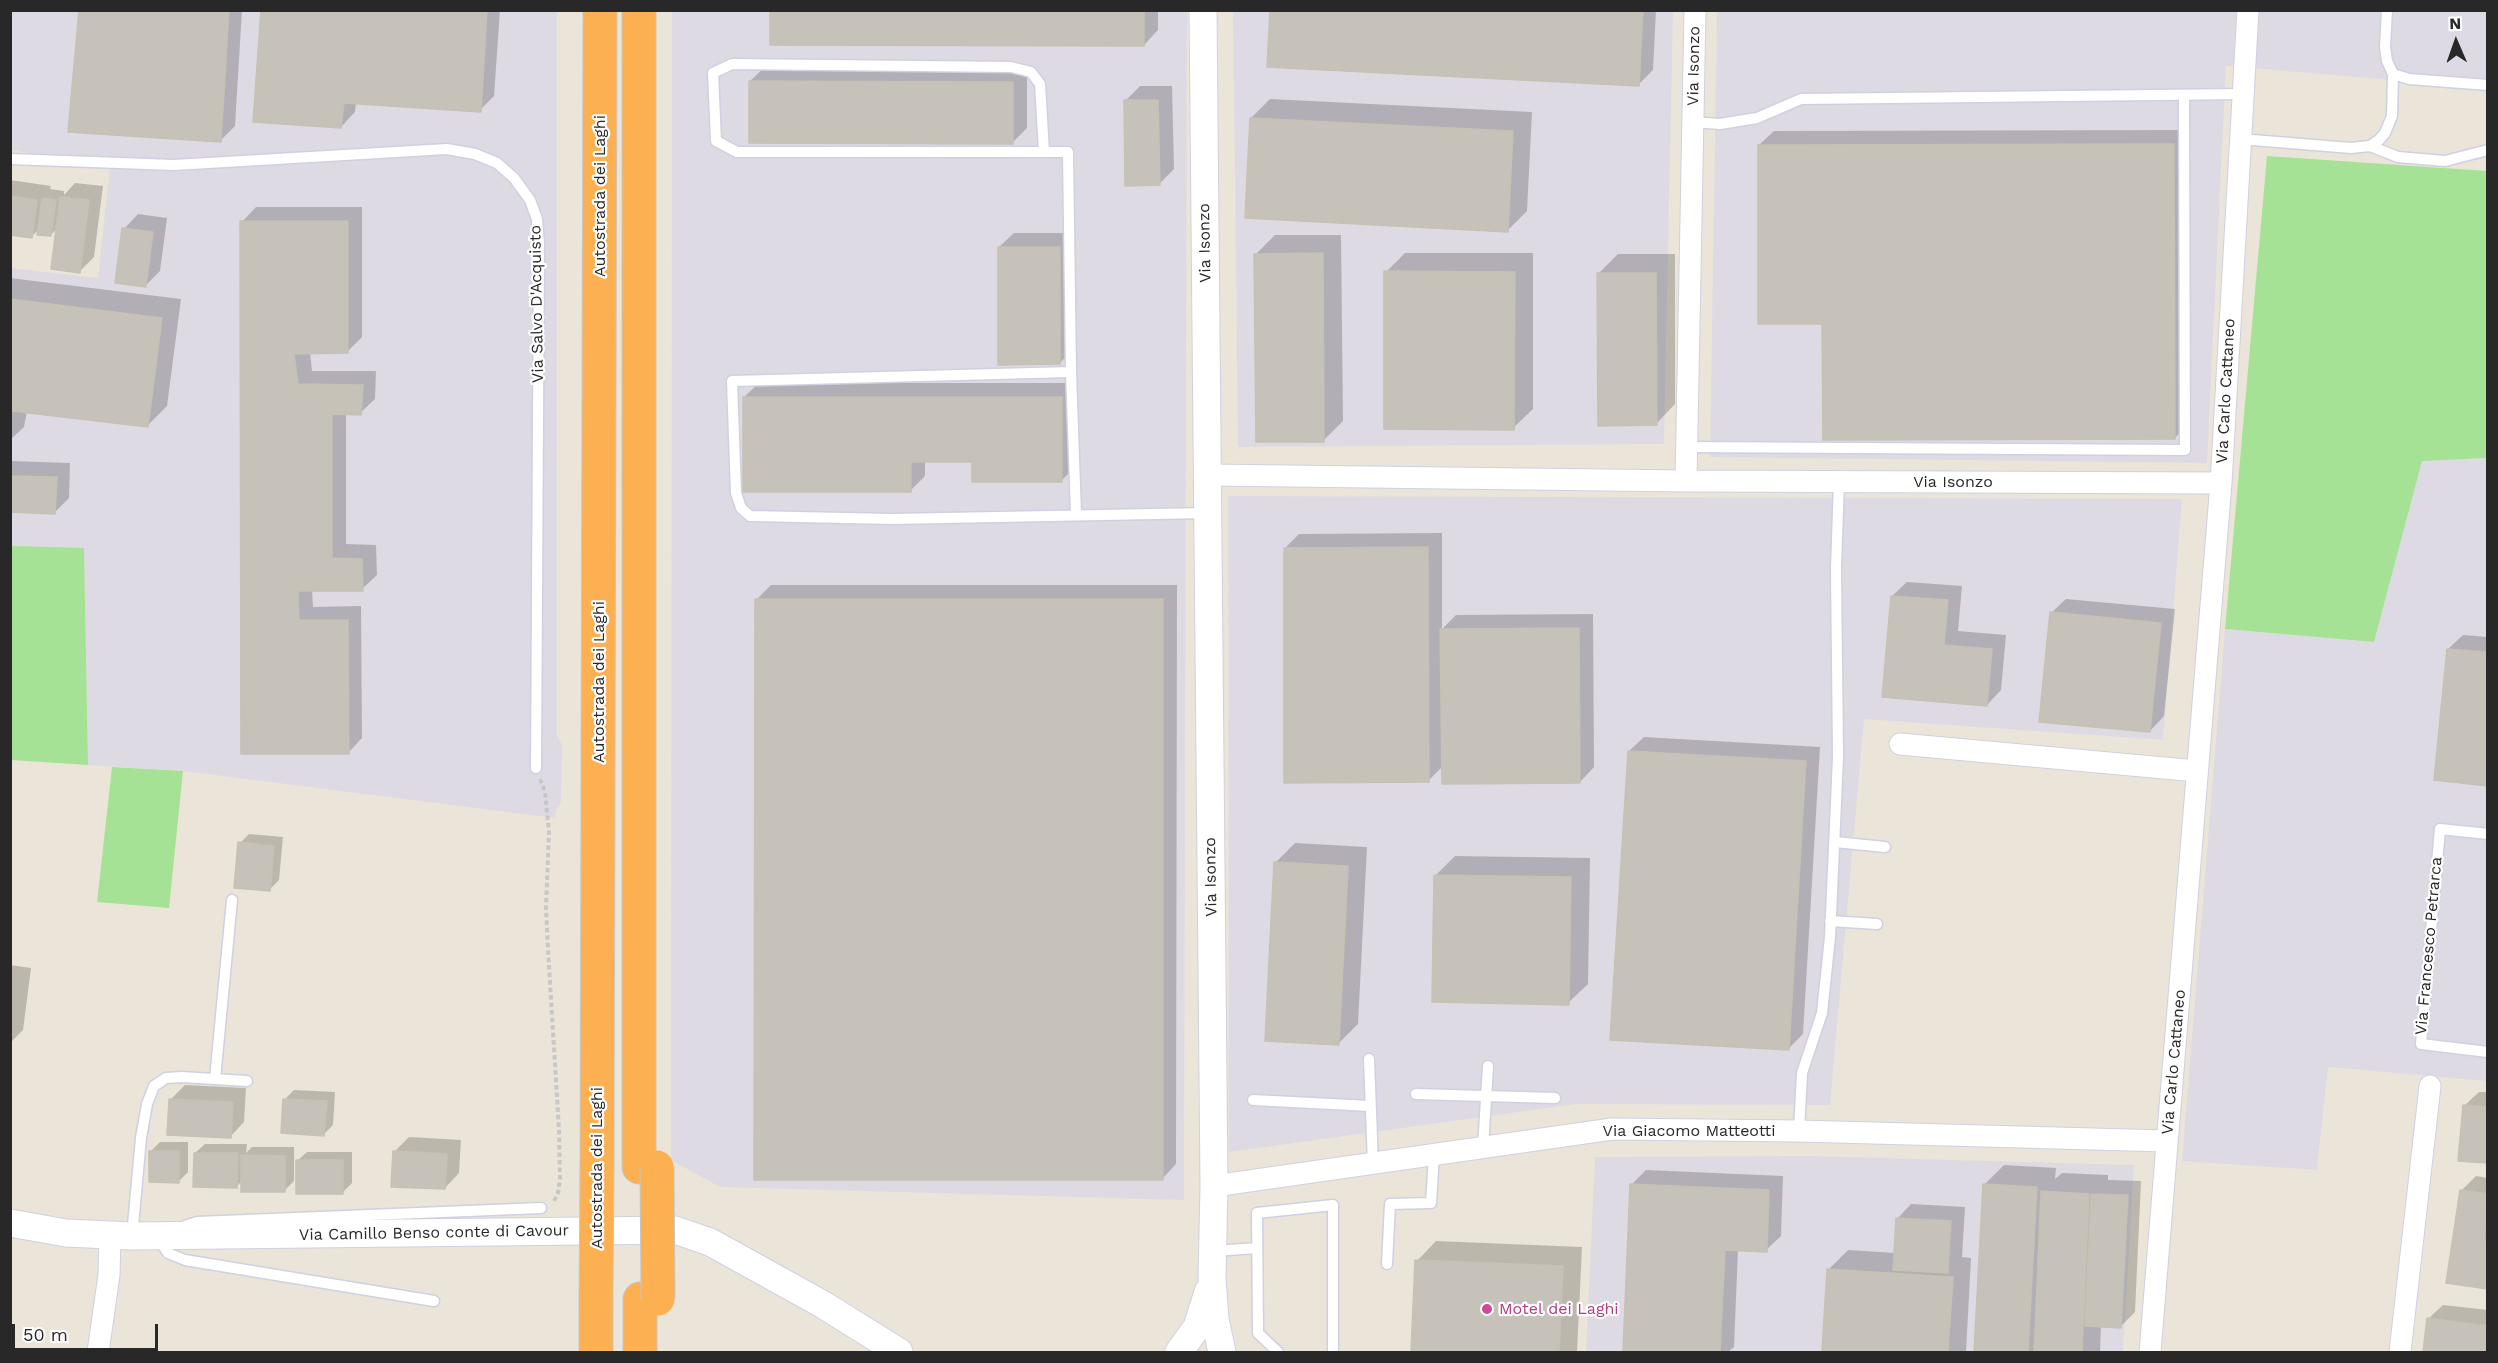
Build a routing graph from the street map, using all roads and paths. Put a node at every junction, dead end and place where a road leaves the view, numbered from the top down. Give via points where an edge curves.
1 (600, 10) edge
2 (639, 10) edge
3 (1203, 10) edge
4 (1695, 10) edge
5 (2248, 10) edge
6 (2387, 10) edge
7 (2393, 74) junction
8 (2487, 85) edge
9 (2184, 94) junction
10 (2242, 94) junction
11 (1693, 122) junction
12 (2240, 139) junction
13 (2370, 146) junction
14 (2487, 150) edge
15 (1044, 152) junction
16 (10, 159) edge
17 (1071, 372) junction
18 (1686, 447) junction
19 (1208, 475) junction
20 (1686, 481) junction
21 (1839, 481) junction
22 (2221, 483) junction
23 (1208, 513) junction
24 (1076, 514) junction
25 (1900, 744) dead end
26 (536, 768) joint
27 (2197, 771) junction
28 (2487, 834) edge
29 (1835, 842) junction
30 (1885, 847) dead end
31 (232, 900) dead end
32 (1830, 921) junction
33 (1877, 924) dead end
34 (2487, 1052) edge
35 (1369, 1059) dead end
36 (1488, 1066) dead end
37 (215, 1079) junction
38 (248, 1081) dead end
39 (2430, 1086) dead end
40 (1416, 1094) dead end
41 (1486, 1097) junction
42 (1555, 1098) dead end
43 (1254, 1100) dead end
44 (1370, 1106) junction
45 (1799, 1131) junction
46 (2167, 1141) junction
47 (1483, 1148) junction
48 (1434, 1155) junction
49 (1373, 1164) junction
50 (1214, 1186) junction
51 (541, 1208) joint
52 (10, 1223) edge
53 (143, 1236) junction
54 (1257, 1248) junction
55 (1214, 1251) junction
56 (1387, 1264) dead end
57 (1212, 1279) junction
58 (649, 1299) junction
59 (434, 1301) dead end
60 (98, 1353) edge
61 (596, 1353) edge
62 (640, 1353) edge
63 (659, 1353) edge
64 (899, 1353) edge
65 (1179, 1353) edge
66 (1222, 1353) edge
67 (1278, 1353) edge
68 (1333, 1353) edge
69 (2150, 1353) edge
70 (2400, 1353) edge

1 - 61 highway, Autostrada dei Laghi, bridge
2 - 58 highway via 639,675
3 - 19 street, Via Isonzo
4 - 11 street, Via Isonzo
5 - 10 street, Via Carlo Cattaneo
6 - 7 lane via 2385,56
7 - 8 lane via 2409,79
7 - 13 lane via 2391,116 2385,133
9 - 10 lane
9 - 11 lane via 1801,99 1757,118 1720,124
9 - 18 lane via 2185,450
10 - 12 street, Via Carlo Cattaneo
11 - 18 street, Via Isonzo
12 - 13 lane via 2351,148
12 - 22 street, Via Carlo Cattaneo
13 - 14 lane via 2404,158 2445,161
15 - 15 lane via 736,152 716,141 713,73 732,64 1011,67 1031,72 1040,84
15 - 17 lane via 1068,152
16 - 26 lane, Via Salvo D'Acquisto via 174,165 447,149 497,163 514,178 534,209 539,245
17 - 24 lane
17 - 24 lane via 732,381 735,471 741,508 750,516 892,519
18 - 20 street, Via Isonzo
19 - 20 street, Via Isonzo
19 - 23 street, Via Isonzo
20 - 21 street, Via Isonzo
21 - 22 street, Via Isonzo
21 - 29 lane
22 - 27 street, Via Carlo Cattaneo
23 - 24 lane
23 - 50 street, Via Isonzo
25 - 27 street
26 - 51 path via 545,792 549,831 547,928 560,1179 553,1203
27 - 46 street, Via Carlo Cattaneo
28 - 34 lane, Via Francesco Petrarca via 2440,829 2421,1044
29 - 30 lane
29 - 32 lane
31 - 37 lane
32 - 33 lane
32 - 45 lane via 1822,1013 1802,1073
35 - 44 lane
36 - 41 lane
37 - 38 lane
37 - 53 lane via 166,1078 154,1086 141,1138
39 - 70 street
40 - 41 lane
41 - 42 lane
41 - 47 lane
43 - 44 lane
44 - 49 lane
45 - 46 street, Via Giacomo Matteotti
45 - 47 street, Via Giacomo Matteotti via 1612,1129
46 - 69 street, Via Carlo Cattaneo
47 - 48 street, Via Giacomo Matteotti
48 - 49 street, Via Giacomo Matteotti
48 - 56 lane via 1431,1203 1390,1204
49 - 50 street, Via Giacomo Matteotti
50 - 55 street, Via Isonzo
51 - 53 lane via 197,1222
52 - 53 street, Via Camillo Benso conte di Cavour via 66,1233
53 - 59 lane via 185,1260
53 - 60 street via 109,1275
53 - 64 street, Via Camillo Benso conte di Cavour via 675,1230 741,1258
54 - 55 lane
54 - 67 lane via 1258,1333
54 - 68 lane via 1257,1213 1333,1205
55 - 57 street, Via Isonzo
57 - 65 street, Via Isonzo via 1197,1327
57 - 66 street, Via Isonzo
58 - 62 highway
58 - 63 highway

